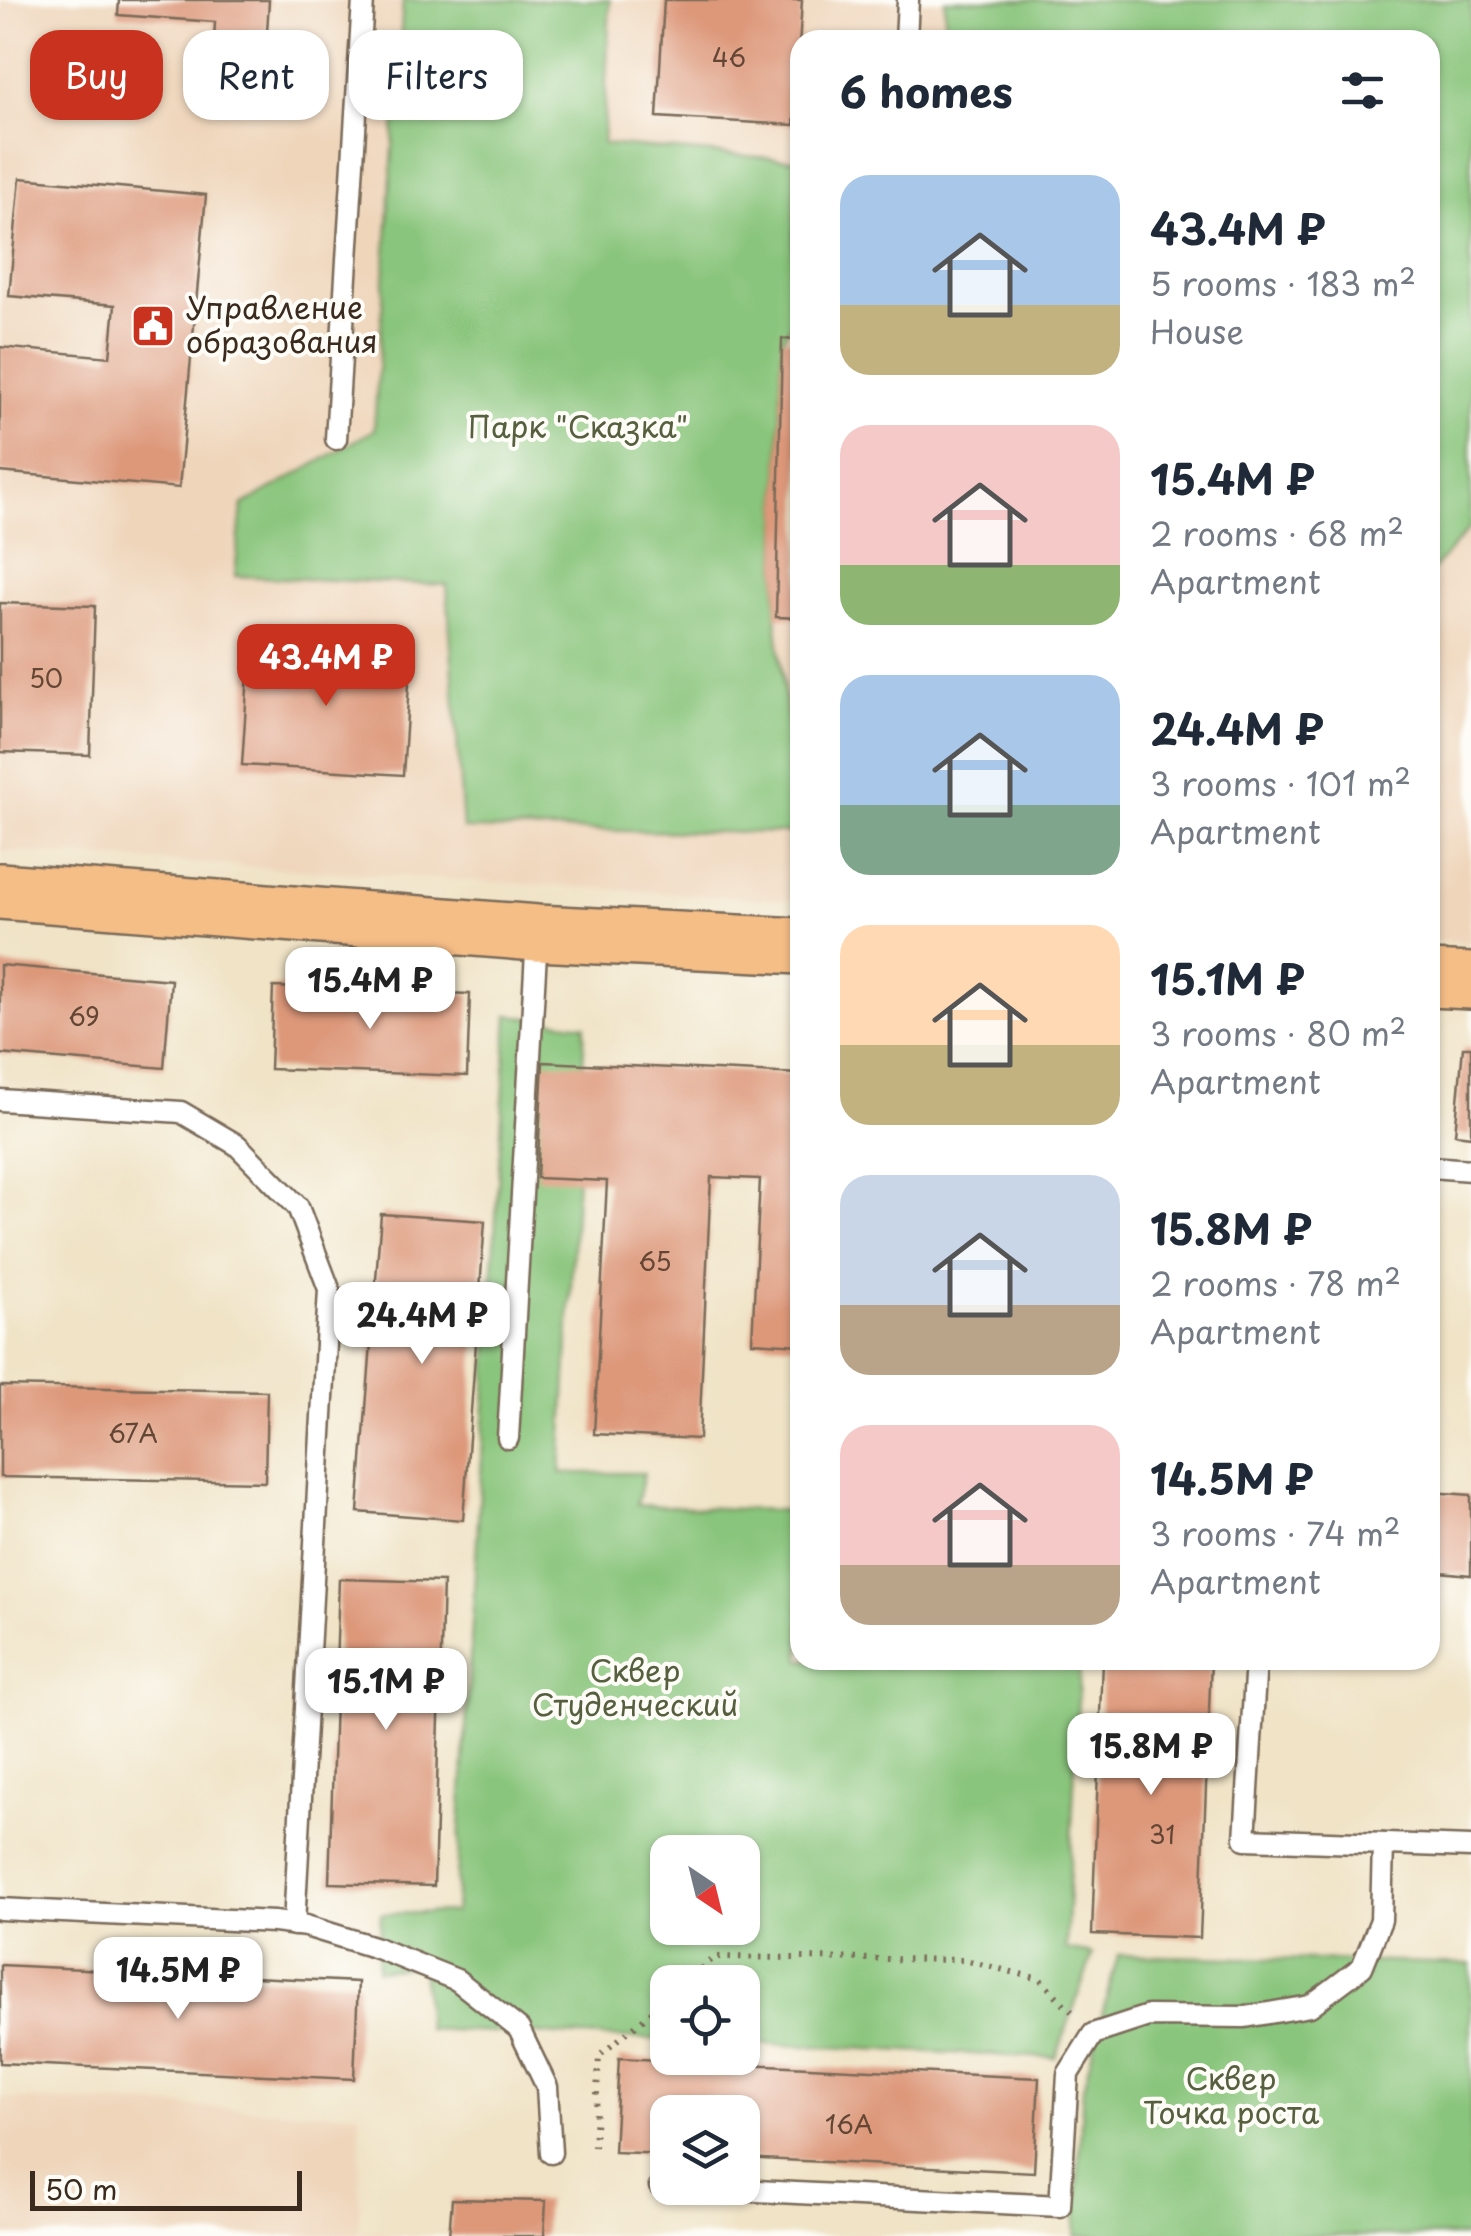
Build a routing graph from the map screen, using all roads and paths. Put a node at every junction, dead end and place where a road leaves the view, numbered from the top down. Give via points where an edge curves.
1 (363, 0) edge
2 (908, 0) edge
3 (906, 30) edge
4 (336, 439) dead end
5 (0, 891) edge
6 (537, 933) junction
7 (790, 946) edge
8 (1440, 980) edge
9 (1471, 982) edge
10 (0, 1100) edge
11 (1440, 1168) edge
12 (1471, 1170) edge
13 (508, 1438) dead end
14 (1255, 1670) edge
15 (1383, 1844) junction
16 (1471, 1847) edge
17 (0, 1909) edge
18 (294, 1925) junction
19 (705, 1965) edge
20 (650, 2013) edge
21 (1093, 2034) junction
22 (594, 2147) dead end
23 (551, 2152) dead end
24 (760, 2191) edge

1 - 4 lane
2 - 3 lane
5 - 6 main road
6 - 7 main road
6 - 13 lane
8 - 9 main road
10 - 18 lane via 181,1112 237,1145 298,1207 329,1289
11 - 12 lane
14 - 15 lane via 1245,1839
15 - 16 lane
15 - 21 lane via 1382,1920 1362,1967 1310,2006 1245,2017 1148,2016
17 - 18 lane
18 - 23 lane via 457,1980 519,2029 547,2087
19 - 21 path via 715,1957 964,1960 1040,1979
20 - 22 path via 599,2056
21 - 24 lane via 1068,2074 1060,2206

